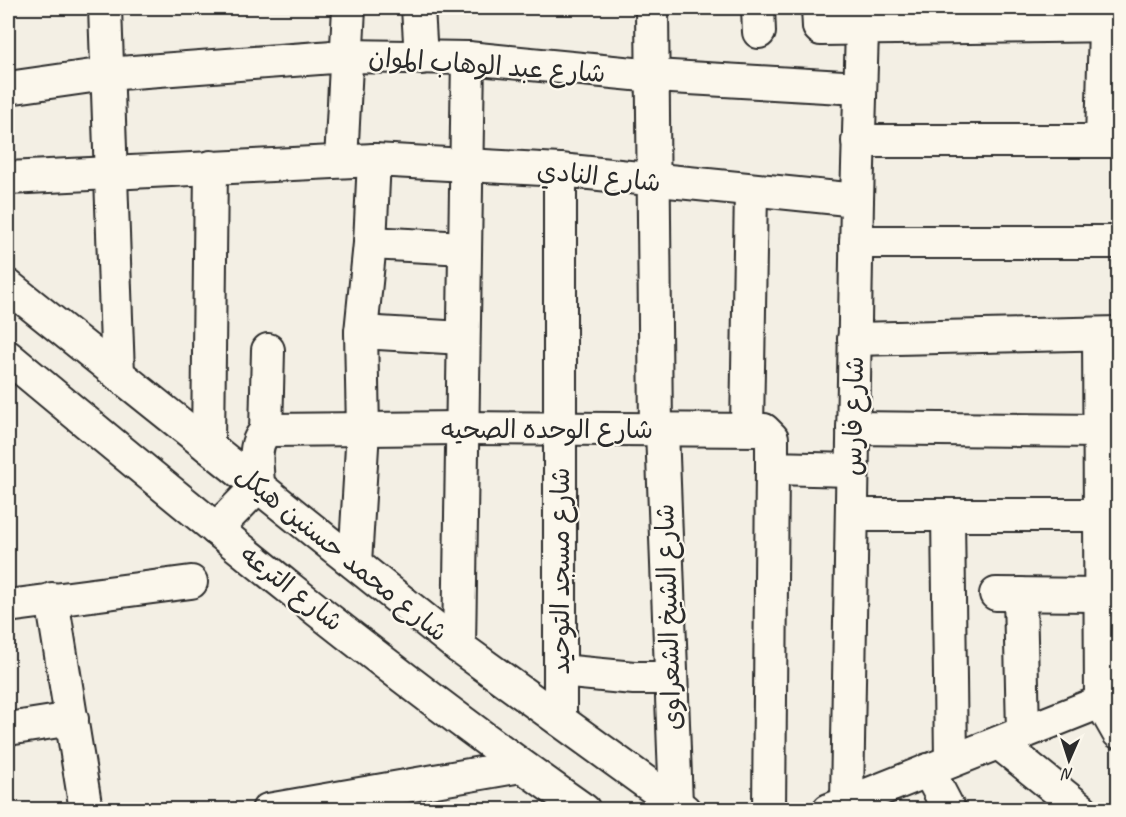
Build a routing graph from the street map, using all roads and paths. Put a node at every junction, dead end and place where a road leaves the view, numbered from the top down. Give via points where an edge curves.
1 (105, 8) edge
2 (349, 8) edge
3 (418, 8) edge
4 (440, 8) edge
5 (652, 8) edge
6 (1058, 17) edge
7 (820, 18) edge
8 (1112, 26) edge
9 (862, 30) junction
10 (346, 56) junction
11 (421, 58) junction
12 (468, 58) junction
13 (106, 74) junction
14 (654, 76) junction
15 (8, 88) edge
16 (860, 88) junction
17 (858, 141) junction
18 (1110, 141) edge
19 (341, 160) junction
20 (374, 160) junction
21 (467, 164) junction
22 (211, 167) junction
23 (560, 170) junction
24 (109, 172) junction
25 (8, 178) edge
26 (654, 182) junction
27 (751, 190) junction
28 (857, 200) junction
29 (856, 242) junction
30 (1119, 242) edge
31 (370, 243) junction
32 (465, 248) junction
33 (9, 289) edge
34 (361, 332) junction
35 (1109, 334) edge
36 (463, 338) junction
37 (854, 339) junction
38 (268, 350) dead end
39 (8, 357) edge
40 (118, 374) junction
41 (460, 428) junction
42 (853, 428) junction
43 (747, 429) junction
44 (363, 430) junction
45 (559, 430) junction
46 (659, 430) junction
47 (1100, 431) junction
48 (266, 432) junction
49 (208, 446) junction
50 (772, 468) junction
51 (852, 470) junction
52 (258, 486) junction
53 (852, 515) junction
54 (948, 515) junction
55 (1100, 515) junction
56 (216, 530) junction
57 (355, 563) junction
58 (190, 582) dead end
59 (1100, 595) junction
60 (52, 599) junction
61 (8, 606) edge
62 (459, 647) junction
63 (560, 671) junction
64 (670, 678) junction
65 (1110, 699) edge
66 (72, 719) junction
67 (560, 720) junction
68 (8, 729) edge
69 (1119, 732) edge
70 (1011, 738) junction
71 (521, 766) junction
72 (939, 766) junction
73 (838, 806) edge
74 (680, 807) edge
75 (86, 810) edge
76 (268, 810) edge
77 (584, 810) edge
78 (769, 810) edge
79 (949, 810) edge
80 (1082, 810) edge

1 - 13 street
2 - 10 street
3 - 4 street
3 - 11 street
5 - 14 street, شارع الشيخ الشعراوى
6 - 8 street
6 - 9 street
7 - 9 street
8 - 18 street
9 - 16 street, شارع فارس
10 - 11 street, شارع عبد الوهاب الموان
10 - 13 street, شارع عبد الوهاب الموان
10 - 19 street
11 - 12 street, شارع عبد الوهاب الموان
12 - 14 street, شارع عبد الوهاب الموان
12 - 21 street
13 - 15 street, شارع عبد الوهاب الموان
13 - 24 street
14 - 16 street, شارع عبد الوهاب الموان
14 - 26 street, شارع الشيخ الشعراوى
16 - 17 street, شارع فارس
17 - 18 street
17 - 28 street, شارع فارس
19 - 20 street, شارع النادي
19 - 22 street, شارع النادي
20 - 21 street, شارع النادي
20 - 31 street
21 - 23 street, شارع النادي
21 - 32 street
22 - 24 street, شارع النادي
22 - 49 street
23 - 26 street, شارع النادي
23 - 45 street, شارع مسجد التوحيد
24 - 25 street, شارع النادي
24 - 40 street
26 - 27 street, شارع النادي
26 - 46 street, شارع الشيخ الشعراوى
27 - 28 street, شارع النادي
27 - 43 street
28 - 29 street, شارع فارس
29 - 30 street
29 - 37 street, شارع فارس
31 - 32 street
31 - 34 street
32 - 36 street
33 - 40 street, شارع محمد حسنين هيكل
34 - 36 street
34 - 44 street
35 - 37 street
35 - 47 street
36 - 41 street
37 - 42 street, شارع فارس
38 - 48 street
39 - 56 street, شارع الترعه
40 - 49 street, شارع محمد حسنين هيكل
41 - 44 street, شارع الوحده الصحيه
41 - 45 street, شارع الوحده الصحيه
41 - 62 street
42 - 47 street
42 - 51 street, شارع فارس
43 - 46 street, شارع الوحده الصحيه
43 - 50 street, شارع الوحده الصحيه via 770,433
44 - 48 street, شارع الوحده الصحيه
44 - 57 street
45 - 46 street, شارع الوحده الصحيه
45 - 63 street, شارع مسجد التوحيد
46 - 64 street, شارع الشيخ الشعراوى
47 - 55 street
48 - 52 street via 257,445
49 - 52 street, شارع محمد حسنين هيكل
50 - 51 street
50 - 78 street
51 - 53 street, شارع فارس
52 - 56 street
52 - 57 street, شارع محمد حسنين هيكل
53 - 54 street
53 - 73 street, شارع فارس
54 - 55 street
54 - 72 street
55 - 59 street
56 - 71 street, شارع الترعه
57 - 62 street, شارع محمد حسنين هيكل
58 - 60 street
59 - 65 street
59 - 70 street via 1008,594
60 - 61 street
60 - 66 street
62 - 67 street, شارع محمد حسنين هيكل
63 - 64 street
63 - 67 street, شارع مسجد التوحيد
64 - 74 street, شارع الشيخ الشعراوى
65 - 69 street
65 - 70 street
66 - 68 street
66 - 75 street
67 - 74 street, شارع محمد حسنين هيكل
70 - 72 street
70 - 80 street
71 - 76 street
71 - 77 street, شارع الترعه
72 - 73 street
72 - 79 street

